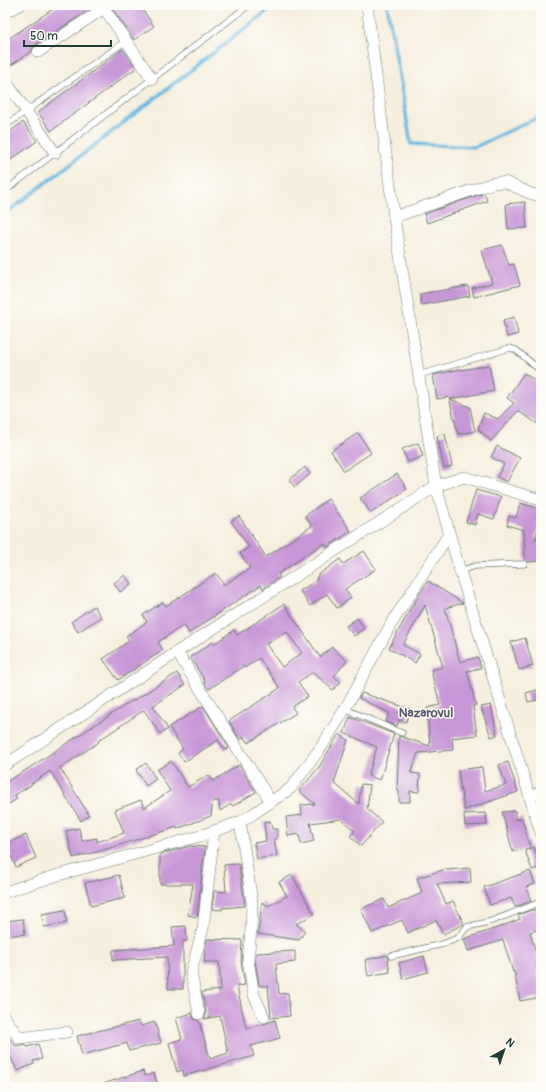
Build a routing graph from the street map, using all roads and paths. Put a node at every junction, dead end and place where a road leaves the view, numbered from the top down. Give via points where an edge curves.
1 (20, 5) edge
2 (249, 5) edge
3 (367, 5) edge
4 (103, 6) edge
5 (5, 12) edge
6 (126, 41) junction
7 (38, 52) dead end
8 (152, 79) junction
9 (5, 80) edge
10 (26, 111) junction
11 (5, 126) edge
12 (55, 153) junction
13 (5, 191) edge
14 (541, 196) edge
15 (394, 217) junction
16 (541, 371) edge
17 (419, 375) junction
18 (436, 486) junction
19 (541, 500) edge
20 (449, 534) junction
21 (524, 564) dead end
22 (460, 571) junction
23 (177, 652) junction
24 (345, 709) junction
25 (402, 733) dead end
26 (5, 764) edge
27 (541, 792) edge
28 (530, 798) junction
29 (270, 802) junction
30 (240, 822) junction
31 (214, 831) junction
32 (541, 833) edge
33 (5, 892) edge
34 (541, 902) edge
35 (391, 956) dead end
36 (199, 1014) dead end
37 (264, 1017) dead end
38 (5, 1018) edge
39 (67, 1032) dead end

1 - 5 street
2 - 8 lane
3 - 15 street
4 - 6 street
4 - 7 street
6 - 8 street
6 - 10 lane
8 - 12 lane
9 - 10 street
10 - 11 lane
10 - 12 street
12 - 13 lane
14 - 15 street via 506,182 493,183
15 - 17 street
16 - 17 lane via 510,348
17 - 18 street
18 - 19 street via 464,477
18 - 20 street
18 - 23 street
20 - 22 street
20 - 24 street via 391,624
21 - 22 lane via 474,566
22 - 28 street
23 - 26 street
23 - 29 street
24 - 25 lane
24 - 29 street via 322,746 290,788
27 - 28 street
28 - 32 street
29 - 30 street
30 - 31 street
30 - 37 street via 252,902 249,971 254,995
31 - 33 street
31 - 36 street via 203,929 191,972
34 - 35 lane via 492,921 466,927 458,938 443,944
38 - 39 street via 19,1038

